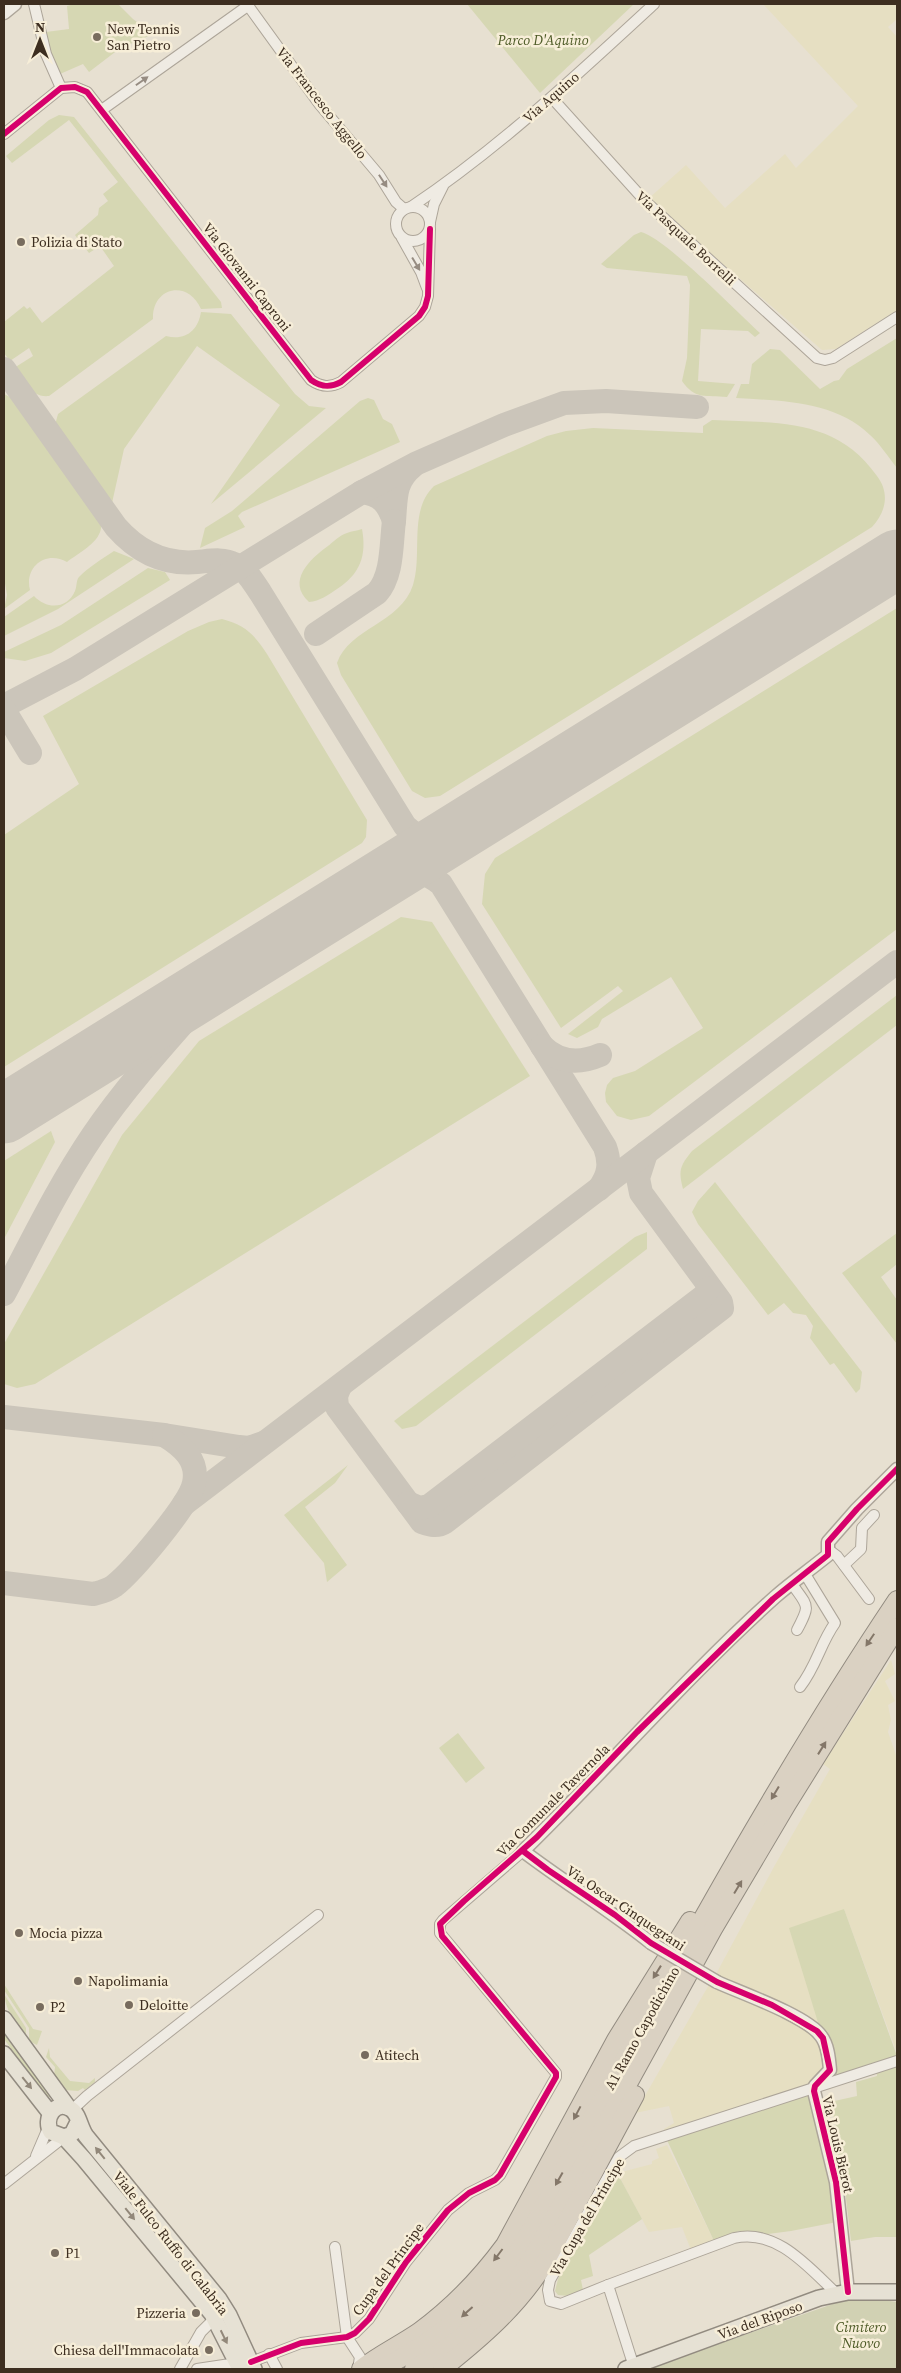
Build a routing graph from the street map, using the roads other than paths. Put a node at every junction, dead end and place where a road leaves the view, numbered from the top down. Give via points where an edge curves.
1 (34, 4) edge
2 (654, 4) edge
3 (248, 5) edge
4 (61, 88) junction
5 (552, 98) junction
6 (103, 110) junction
7 (4, 134) edge
8 (444, 185) junction
9 (404, 210) junction
10 (430, 226) junction
11 (402, 238) junction
12 (428, 291) junction
13 (897, 316) edge
14 (897, 1468) edge
15 (874, 1515) dead end
16 (828, 1550) junction
17 (844, 1565) junction
18 (805, 1574) junction
19 (792, 1584) junction
20 (868, 1599) dead end
21 (897, 1600) edge
22 (897, 1627) edge
23 (797, 1630) dead end
24 (800, 1688) dead end
25 (523, 1851) junction
26 (726, 1876) junction
27 (318, 1915) dead end
28 (713, 1929) junction
29 (717, 1982) joint
30 (4, 2019) edge
31 (4, 2054) edge
32 (897, 2061) edge
33 (815, 2086) junction
34 (73, 2113) junction
35 (49, 2120) junction
36 (64, 2137) junction
37 (35, 2159) junction
38 (495, 2180) joint
39 (4, 2184) edge
40 (335, 2247) dead end
41 (608, 2285) junction
42 (897, 2292) edge
43 (843, 2293) junction
44 (215, 2318) junction
45 (347, 2337) junction
46 (269, 2354) junction
47 (245, 2366) edge
48 (630, 2368) edge
49 (180, 2369) edge
50 (197, 2369) edge
51 (277, 2369) edge
52 (359, 2369) edge
53 (381, 2369) edge
54 (414, 2369) edge
55 (442, 2369) edge

1 - 4 street via 46,54
2 - 5 street, Via Aquino
6 -> 3 street
3 -> 9 street, Via Francesco Aggello via 320,105
4 - 6 street, Via Giovanni Caproni via 75,87 87,92
4 - 7 street
5 - 8 street, Via Aquino
5 - 13 street, Via Pasquale Borrelli via 645,201 817,358 833,358
6 - 12 street, Via Giovanni Caproni via 318,385 334,386 419,316
8 - 9 street, Via Aquino
8 - 10 street, Via Aquino via 434,204
9 - 10 street via 424,210
9 - 11 street via 395,226
10 - 11 street via 421,240 414,242
10 - 12 street, Via Giovanni Caproni
11 -> 12 street
14 - 16 street, Via Comunale Tavernola via 841,1526 828,1542
15 - 17 street via 862,1528 861,1549
16 - 17 street
16 - 18 street, Via Comunale Tavernola via 828,1555
17 - 20 street
18 - 19 street, Via Comunale Tavernola
18 - 24 street via 835,1623 825,1638 810,1675
19 - 23 street via 806,1606
19 - 25 street, Via Comunale Tavernola via 637,1732
21 -> 26 highway, A1 Ramo Capodichino
28 -> 22 highway, A1 Ramo Capodichino
25 - 29 street, Via Oscar Cinquegrani, bridge via 651,1943
25 - 38 street, Via Comunale Tavernola via 443,1920 439,1928 442,1936 556,2074
26 -> 52 highway via 703,1901 629,2018 505,2245 488,2269 444,2313
26 -> 53 highway, A1 Ramo Capodichino via 519,2251 479,2302 454,2324
27 - 34 street via 87,2096
28 - 54 highway, A1 Ramo Capodichino via 532,2258 513,2286 467,2333
28 - 55 highway via 704,1958 672,2025 544,2266 527,2292 502,2319
29 - 33 street, Via Louis Bierot via 772,2005 817,2031 823,2038 830,2070
30 - 34 main road, Viale Fulco Ruffo di Calabria
31 -> 35 main road
32 - 33 street, Via Cupa del Principe
33 - 41 street, Via Cupa del Principe via 634,2146 623,2153 550,2280 548,2290 550,2301 561,2304
33 - 43 street, Via Louis Bierot via 836,2182
34 - 35 main road via 58,2107
34 - 36 main road via 75,2130
47 -> 34 main road, Viale Fulco Ruffo di Calabria via 219,2300 86,2136
35 - 36 main road via 55,2135
35 - 37 street
36 - 37 street
36 -> 44 main road, Viale Fulco Ruffo di Calabria
37 - 39 street
38 - 45 street, Cupa del Principe via 469,2193 448,2210 406,2262 370,2319
40 - 45 street
41 - 43 street via 734,2238 762,2236 783,2247
41 - 48 street
42 - 43 main road, Via del Riposo
43 - 48 main road, Via del Riposo via 819,2298
44 -> 47 main road, Viale Fulco Ruffo di Calabria
44 - 49 street via 201,2332
45 - 46 street via 301,2342
45 - 52 street via 360,2357
46 - 47 street
46 - 51 street
47 - 50 street

